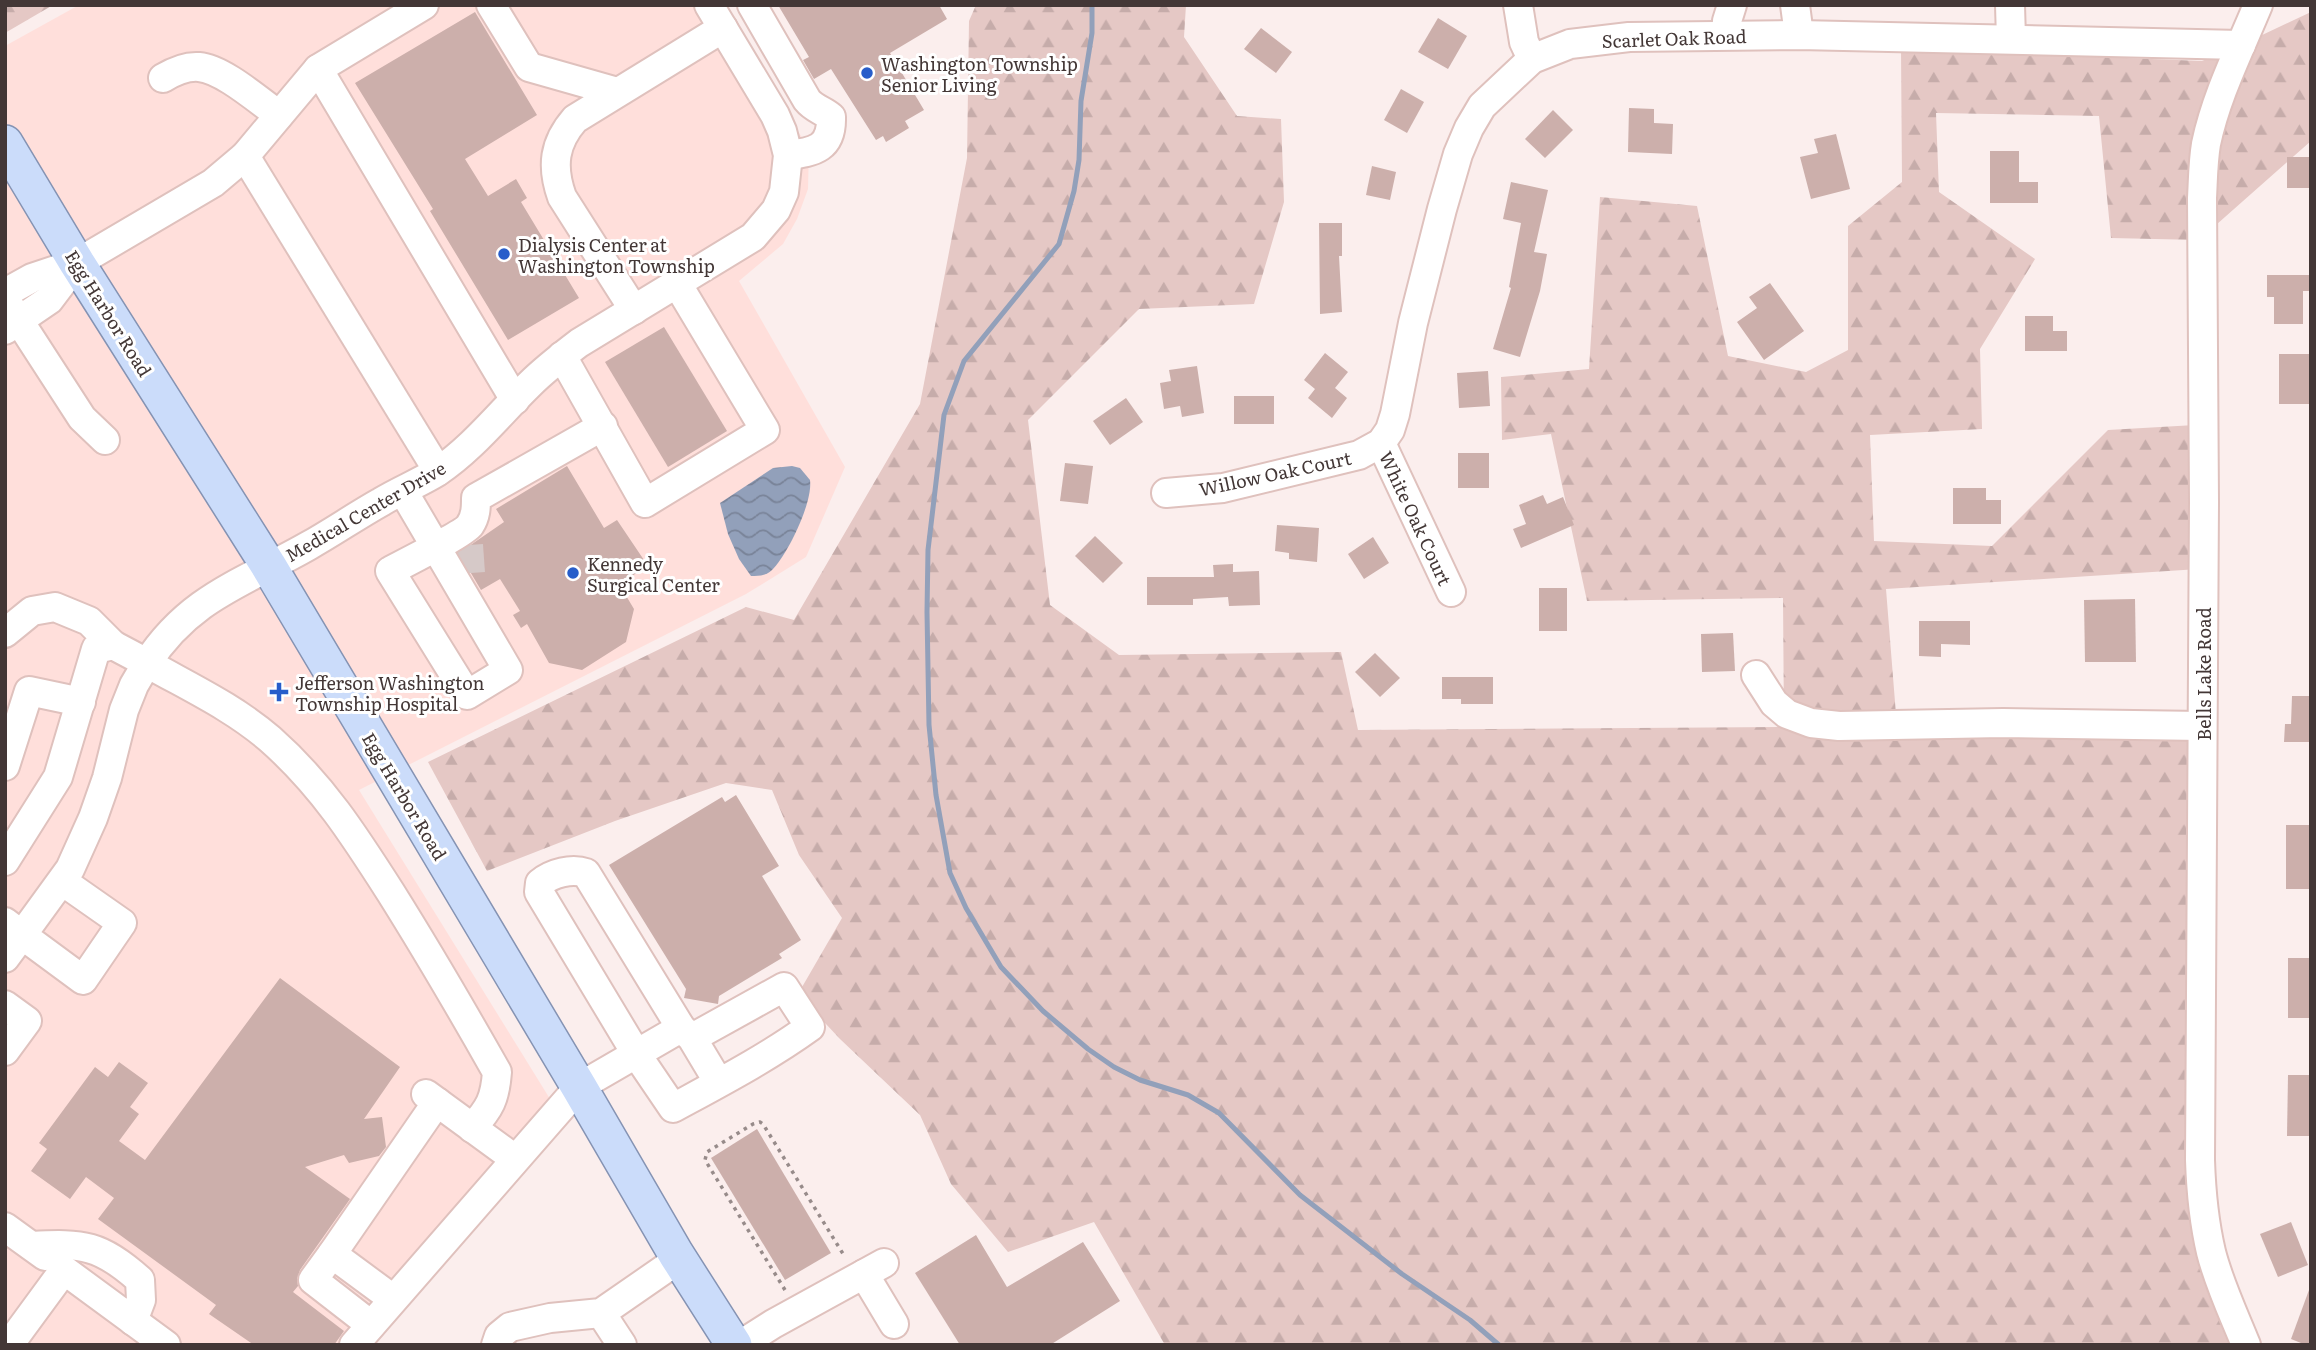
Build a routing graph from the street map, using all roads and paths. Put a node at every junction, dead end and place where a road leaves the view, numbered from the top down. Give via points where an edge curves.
1 (424, 5) edge
2 (491, 5) edge
3 (752, 5) edge
4 (1518, 5) edge
5 (1732, 5) edge
6 (1795, 5) edge
7 (2010, 5) edge
8 (2258, 5) edge
9 (716, 17) edge
10 (1726, 36) junction
11 (1799, 36) junction
12 (2011, 39) junction
13 (2241, 45) junction
14 (1532, 59) junction
15 (318, 69) junction
16 (163, 78) dead end
17 (617, 92) junction
18 (279, 114) junction
19 (5, 143) edge
20 (788, 155) junction
21 (245, 156) junction
22 (77, 263) junction
23 (678, 285) junction
24 (5, 293) edge
25 (634, 310) junction
26 (10, 317) edge
27 (562, 356) junction
28 (515, 400) junction
29 (603, 426) junction
30 (105, 440) dead end
31 (1381, 443) junction
32 (438, 471) junction
33 (403, 491) junction
34 (1166, 493) dead end
35 (435, 546) junction
36 (268, 565) junction
37 (1451, 592) dead end
38 (5, 633) edge
39 (113, 645) junction
40 (147, 663) junction
41 (1756, 675) dead end
42 (81, 702) junction
43 (2203, 726) junction
44 (5, 766) edge
45 (5, 861) edge
46 (62, 881) junction
47 (14, 928) edge
48 (5, 958) edge
49 (5, 1004) edge
50 (686, 1033) junction
51 (5, 1051) edge
52 (637, 1055) junction
53 (719, 1083) junction
54 (579, 1087) junction
55 (472, 1128) junction
56 (515, 1159) junction
57 (5, 1227) edge
58 (32, 1246) junction
59 (332, 1254) junction
60 (679, 1259) junction
61 (865, 1265) junction
62 (64, 1270) junction
63 (785, 1290) dead end
64 (393, 1299) junction
65 (601, 1313) junction
66 (133, 1321) junction
67 (894, 1324) dead end
68 (363, 1335) edge
69 (509, 1339) edge
70 (9, 1345) edge
71 (166, 1345) edge
72 (622, 1345) edge
73 (734, 1345) edge
74 (740, 1345) edge
75 (2246, 1345) edge

1 - 15 street
2 - 17 street via 529,67
3 - 20 street via 807,100 831,117 831,131 815,151
4 - 14 street
5 - 10 street
6 - 11 street
7 - 12 street
8 - 13 street, Bells Lake Road
9 - 17 street
9 - 20 street, Medical Center Drive via 775,115
10 - 11 street, Scarlet Oak Road
10 - 14 street, Scarlet Oak Road via 1596,40 1570,44
11 - 12 street, Scarlet Oak Road
12 - 13 street, Scarlet Oak Road
13 - 43 street, Bells Lake Road via 2217,103 2203,162
14 - 31 street, Scarlet Oak Road via 1482,106 1458,154 1413,323 1395,414
15 - 18 street
15 - 28 street
16 - 18 street via 191,67 216,71
17 - 25 street via 562,133 556,150 557,182
18 - 21 street
19 - 22 main road, Egg Harbor Road
20 - 23 street, Medical Center Drive via 784,192 766,225
21 - 22 street via 213,183
21 - 32 street
22 - 24 street
22 - 26 street via 49,300
22 - 36 main road, Egg Harbor Road
23 - 25 street, Medical Center Drive
23 - 29 street via 765,430 645,503
25 - 27 street, Medical Center Drive
26 - 30 street via 82,418
27 - 28 street, Medical Center Drive
27 - 29 street
28 - 32 street, Medical Center Drive
29 - 35 street via 476,498 469,536
31 - 34 street, Willow Oak Court via 1359,455 1223,488
31 - 37 street, White Oak Court
32 - 33 street, Medical Center Drive
33 - 35 street
33 - 36 street, Medical Center Drive
35 - 35 street via 465,581 508,670 467,695 390,571
36 - 40 street, Medical Center Drive via 191,611
36 - 54 main road, Egg Harbor Road
38 - 39 street via 32,611 55,607 89,621
39 - 40 street
39 - 42 street via 96,649
40 - 46 street, Medical Center Drive via 124,710 93,818
40 - 55 street via 240,716 298,765 338,811 498,1072 489,1109
41 - 43 street via 1774,703 1811,723
42 - 44 street via 29,691
42 - 45 street via 58,777
43 - 75 street, Bells Lake Road via 2201,1185 2211,1252
46 - 47 street, Medical Center Drive
46 - 47 street via 122,923 83,980
47 - 48 street, Medical Center Drive
49 - 51 street via 27,1021
50 - 52 street
50 - 52 street via 586,873 569,871 546,878 539,892
50 - 53 street
50 - 53 street via 784,987 810,1027
52 - 53 street via 673,1108
52 - 54 street
54 - 56 street
54 - 60 main road, Egg Harbor Road
55 - 56 street
55 - 59 street via 432,1098
56 - 64 street
57 - 58 street
58 - 62 street
58 - 66 street via 96,1248 120,1262 140,1280 141,1300
59 - 64 street
59 - 68 street via 313,1280
60 - 65 street
60 - 73 main road, Egg Harbor Road
61 - 63 path via 763,1124 753,1124 707,1152 705,1160
61 - 67 street
61 - 74 street
62 - 66 street
62 - 70 street
64 - 68 street
65 - 69 street via 550,1318
65 - 72 street
66 - 71 street

